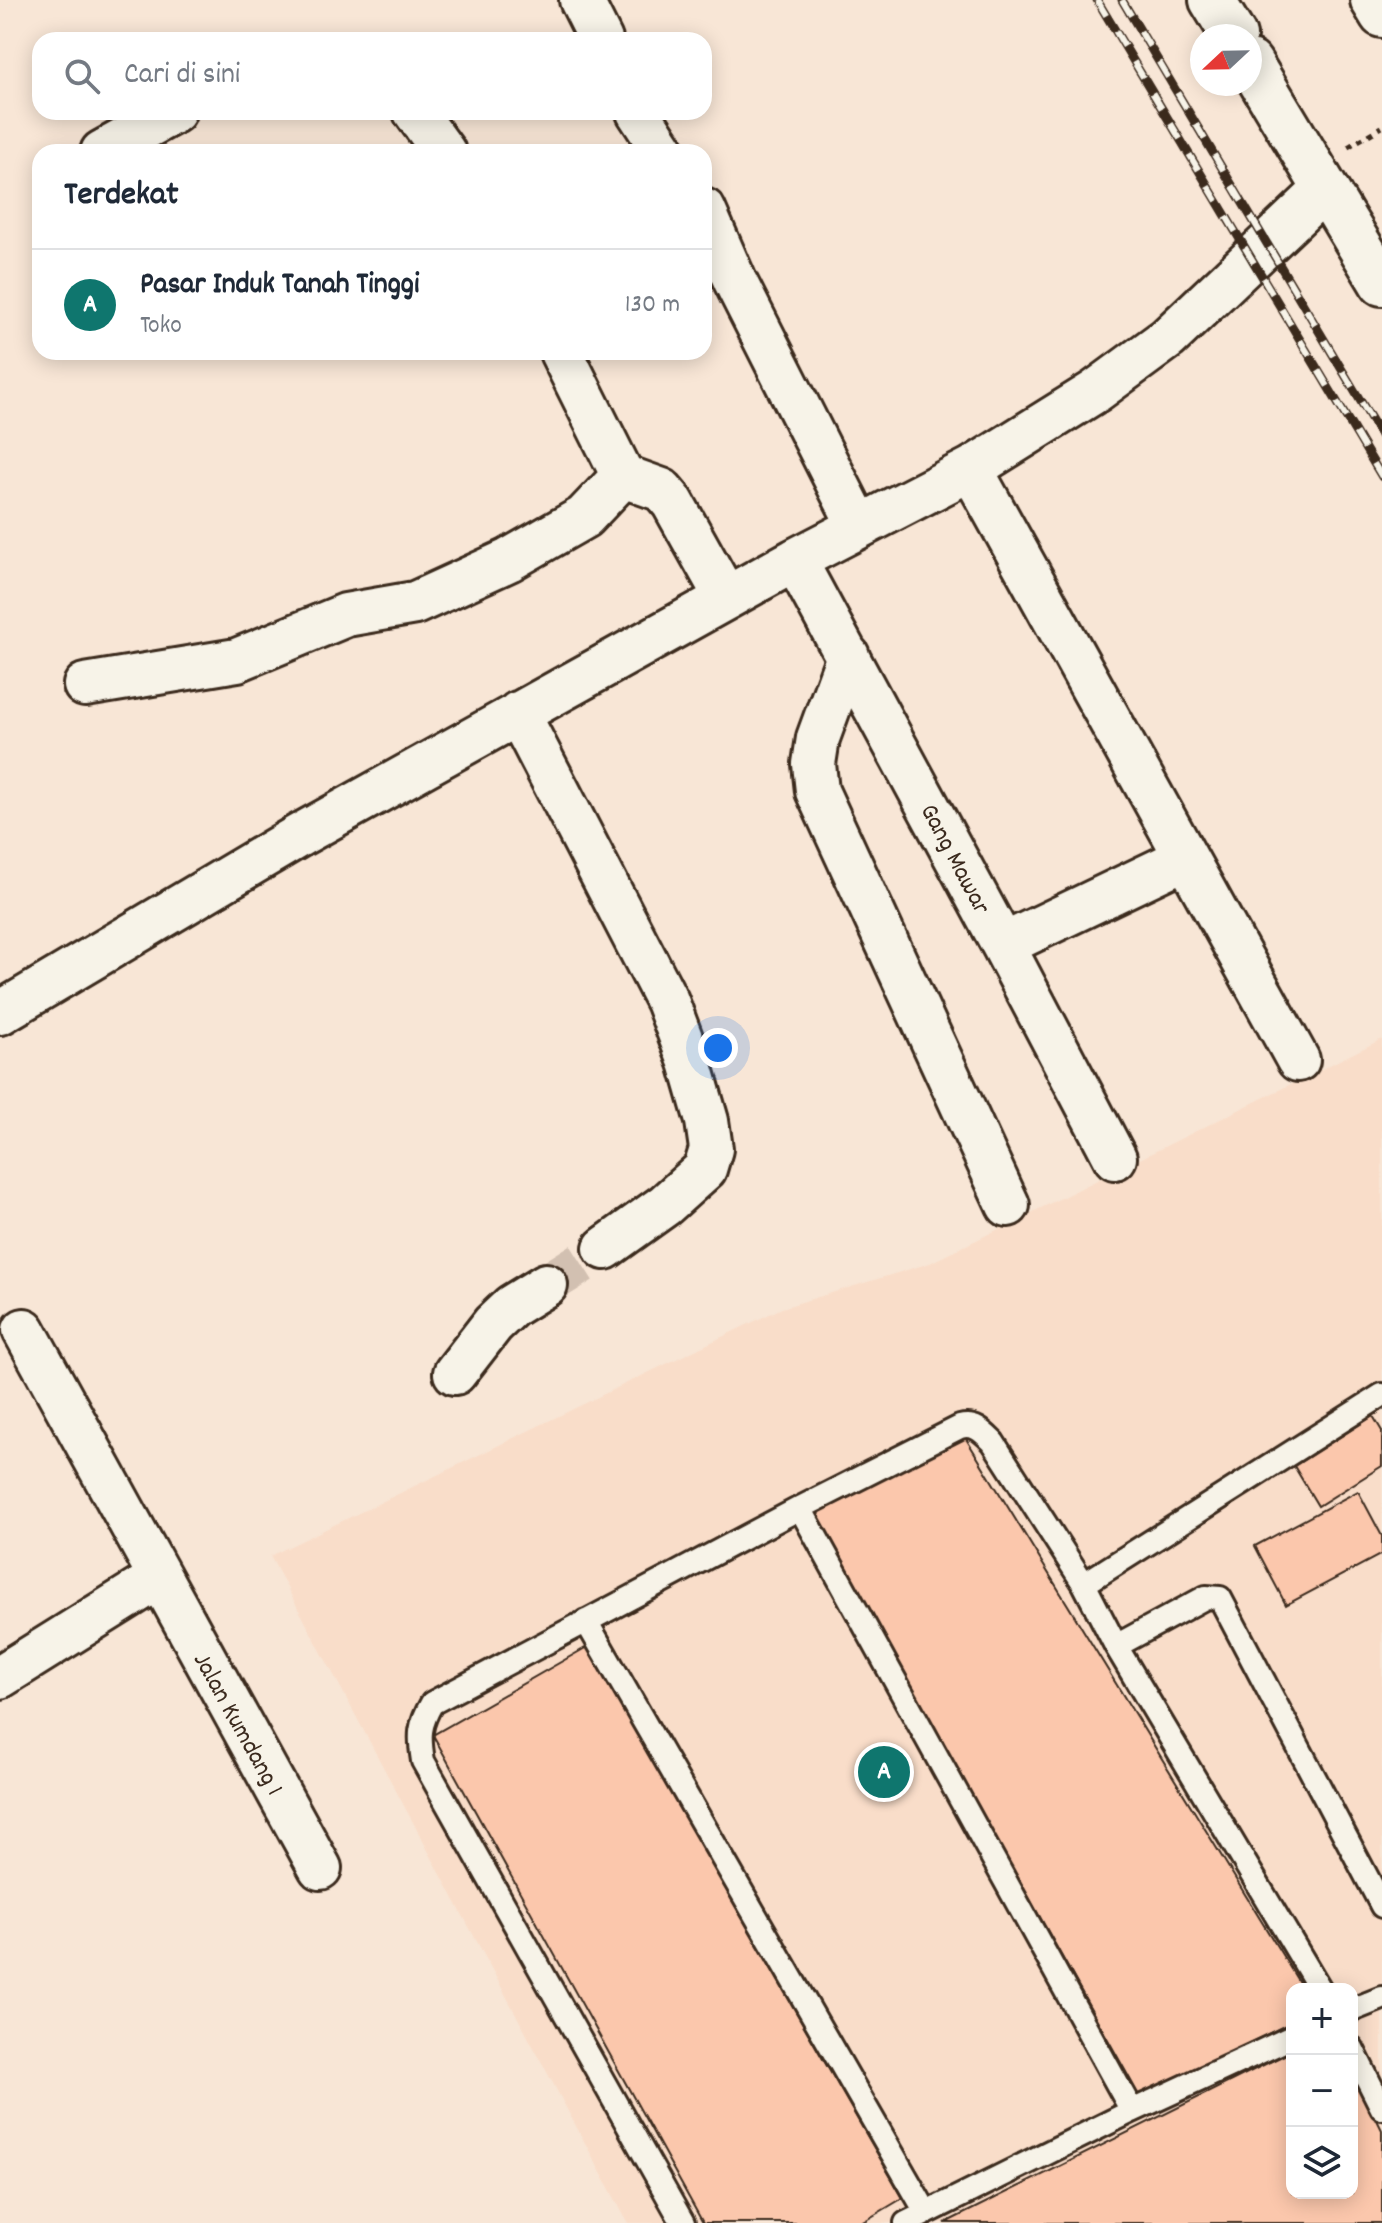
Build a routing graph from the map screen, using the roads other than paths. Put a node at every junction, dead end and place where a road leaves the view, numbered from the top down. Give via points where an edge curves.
1 (581, 0) edge
2 (1212, 0) edge
3 (1227, 24) edge
4 (597, 32) edge
5 (1262, 83) edge
6 (160, 120) edge
7 (421, 120) edge
8 (643, 120) edge
9 (116, 144) edge
10 (438, 144) edge
11 (659, 144) edge
12 (1325, 189) junction
13 (712, 228) edge
14 (1382, 283) edge
15 (565, 360) edge
16 (971, 469) junction
17 (623, 476) junction
18 (859, 526) junction
19 (795, 560) junction
20 (726, 598) junction
21 (848, 656) junction
22 (85, 685) dead end
23 (518, 713) junction
24 (1185, 858) junction
25 (1003, 945) junction
26 (0, 1013) edge
27 (1298, 1060) dead end
28 (1115, 1158) dead end
29 (1008, 1205) dead end
30 (605, 1248) tunnel mouth
31 (546, 1285) tunnel mouth
32 (24, 1330) dead end
33 (455, 1373) dead end
34 (1382, 1395) edge
35 (800, 1508) junction
36 (160, 1577) junction
37 (1084, 1584) junction
38 (586, 1621) junction
39 (1116, 1646) junction
40 (0, 1677) edge
41 (320, 1868) dead end
42 (1382, 1906) edge
43 (1316, 1983) edge
44 (1382, 1998) edge
45 (1358, 2008) edge
46 (1286, 2040) edge
47 (1356, 2055) edge
48 (1382, 2108) edge
49 (1132, 2111) junction
50 (926, 2212) junction
51 (683, 2223) edge
52 (906, 2223) edge

1 - 4 street
2 - 3 main road
5 - 12 main road
6 - 9 street
7 - 10 street
8 - 11 street
12 - 14 main road
12 - 16 street via 1168,338 1096,391
13 - 18 street
15 - 17 street
16 - 18 street
16 - 24 street
17 - 20 street via 662,490 673,503
17 - 22 street via 584,517 509,560 415,603 346,615 237,660
18 - 19 street
19 - 20 street
19 - 21 street, Gang Mawar
20 - 23 street
21 - 25 street, Gang Mawar
21 - 29 street via 818,738 817,791
23 - 26 street
23 - 30 street via 667,1001 707,1121 711,1149 705,1169
24 - 25 street
24 - 27 street
25 - 28 street, Gang Mawar
31 - 33 street via 493,1324
32 - 36 street, Jalan Kumdang 1
34 - 37 lane
35 - 37 lane via 969,1425 993,1442
35 - 38 lane
35 - 49 lane
36 - 40 street
36 - 41 street, Jalan Kumdang 1
37 - 39 lane
38 - 50 lane
38 - 51 lane via 432,1703 422,1721 423,1761
39 - 42 lane via 1206,1597 1220,1598
39 - 43 lane
44 - 45 lane
46 - 49 lane
47 - 48 lane
49 - 50 lane
50 - 52 lane

